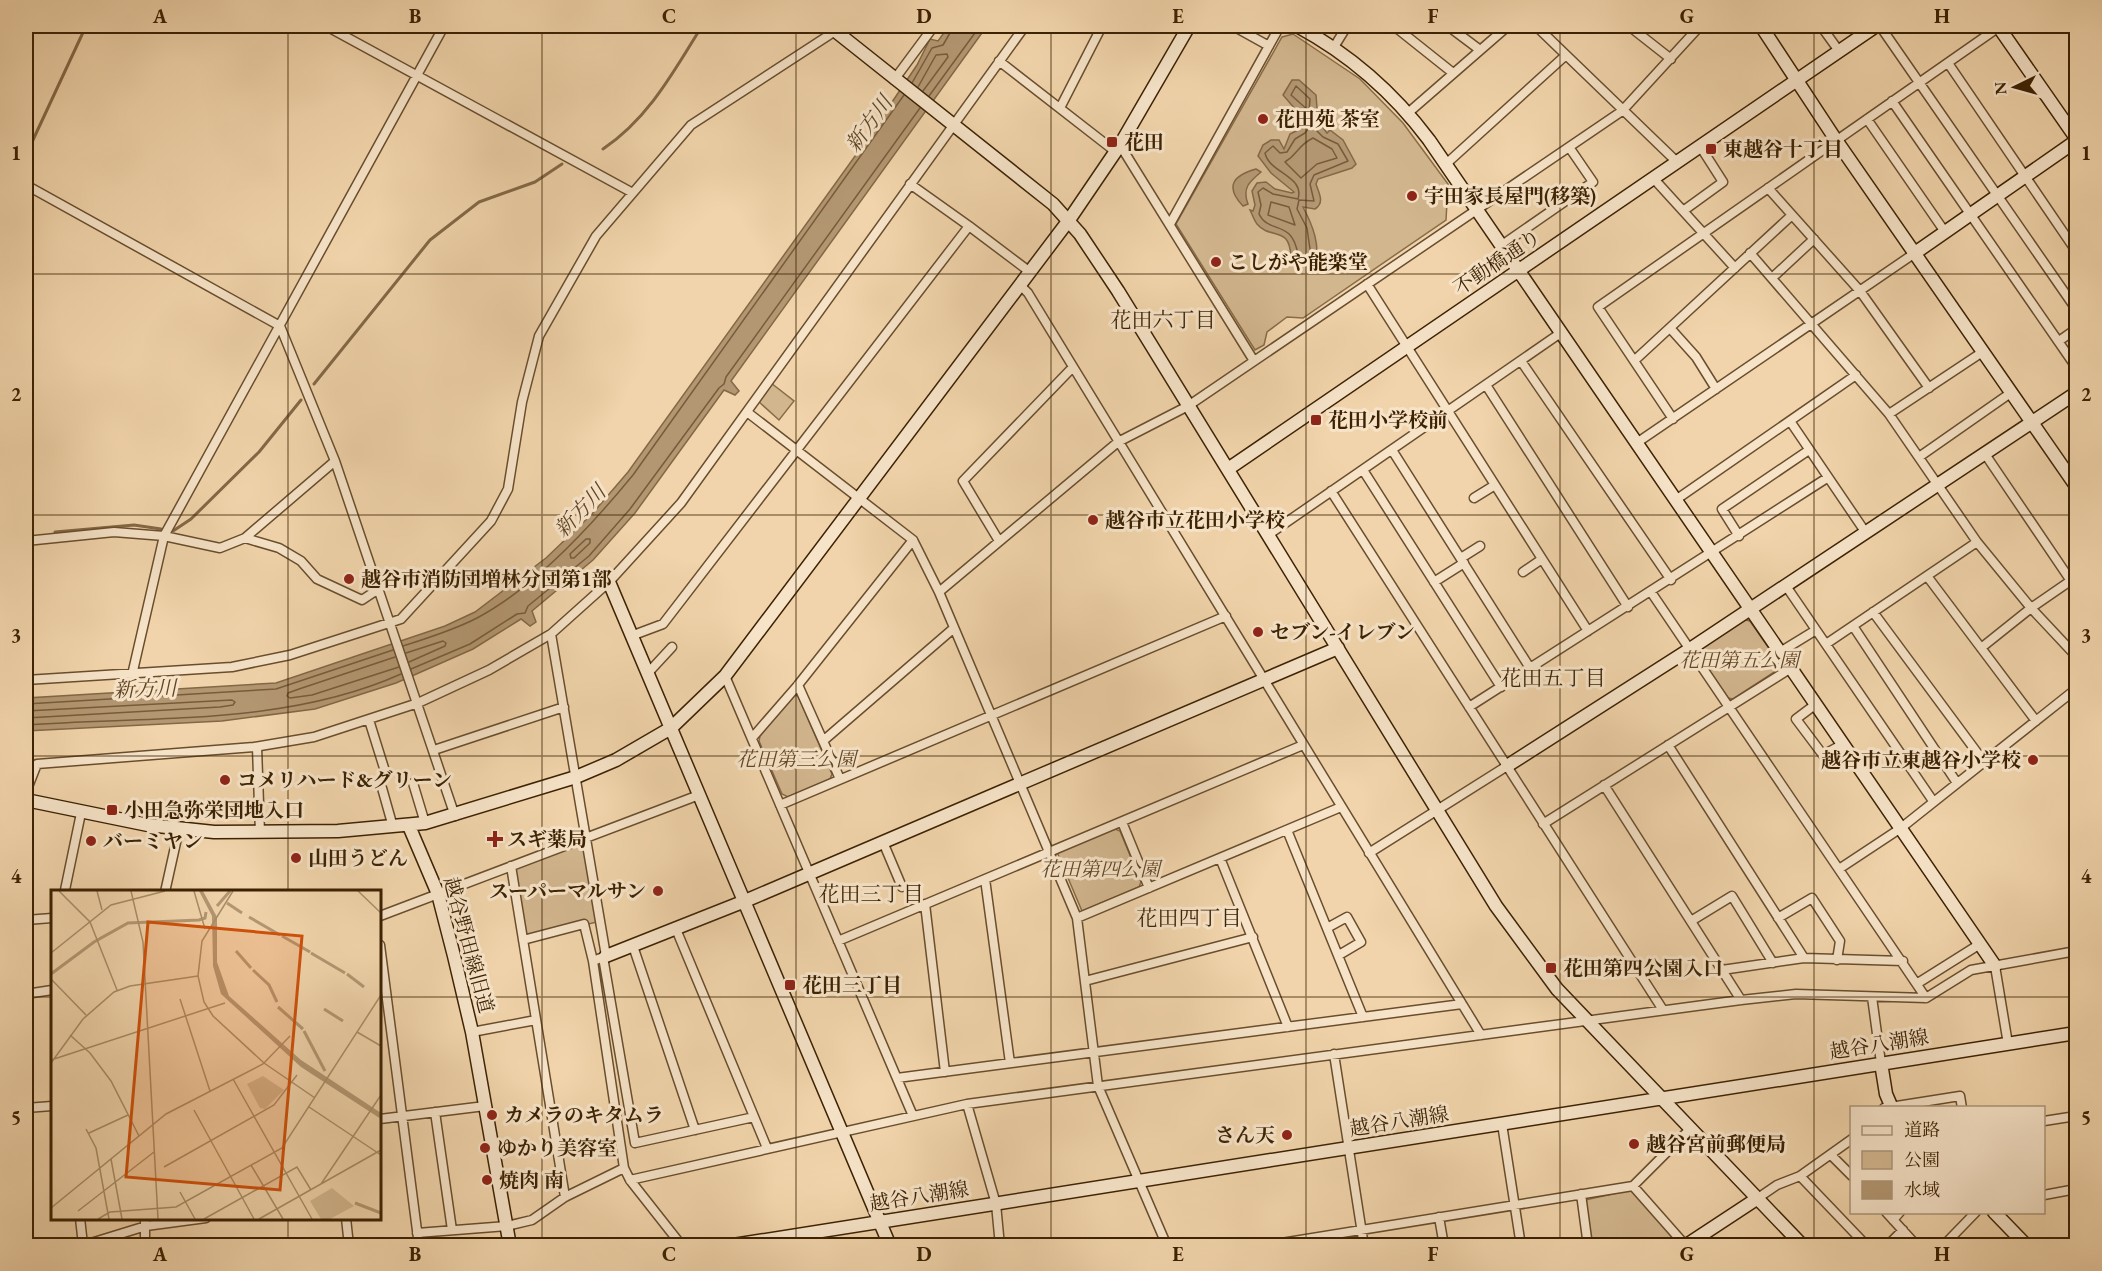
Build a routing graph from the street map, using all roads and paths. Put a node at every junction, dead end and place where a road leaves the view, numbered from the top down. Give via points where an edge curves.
1 (327, 26) edge
2 (444, 26) edge
3 (934, 26) edge
4 (1025, 26) edge
5 (1102, 26) edge
6 (1188, 26) edge
7 (1233, 26) edge
8 (1280, 26) edge
9 (1297, 26) edge
10 (1347, 26) edge
11 (1395, 26) edge
12 (1448, 26) edge
13 (1508, 26) edge
14 (1629, 26) edge
15 (1700, 26) edge
16 (1761, 26) edge
17 (1821, 26) edge
18 (1878, 26) edge
19 (1999, 26) edge
20 (837, 27) edge
21 (1541, 27) edge
22 (1269, 46) junction
23 (1334, 47) junction
24 (1480, 50) junction
25 (1839, 51) junction
26 (1566, 55) junction
27 (1671, 59) junction
28 (999, 62) junction
29 (1948, 63) junction
30 (1453, 73) junction
31 (419, 74) junction
32 (894, 80) junction
33 (1795, 81) junction
34 (1920, 82) junction
35 (1892, 101) junction
36 (1060, 108) junction
37 (1622, 111) junction
38 (1408, 113) junction
39 (1867, 118) junction
40 (953, 124) junction
41 (2076, 139) edge
42 (1836, 140) junction
43 (1700, 146) junction
44 (1569, 147) junction
45 (1118, 148) junction
46 (1677, 162) junction
47 (1446, 164) junction
48 (2026, 177) junction
49 (1654, 178) junction
50 (910, 184) junction
51 (26, 185) edge
52 (1768, 188) junction
53 (631, 192) junction
54 (1998, 195) junction
55 (1477, 209) junction
56 (1683, 211) junction
57 (1971, 214) junction
58 (1792, 215) junction
59 (1069, 220) junction
60 (1170, 224) junction
61 (969, 226) junction
62 (1945, 232) junction
63 (1704, 234) junction
64 (1814, 239) junction
65 (1502, 245) junction
66 (2076, 251) edge
67 (1750, 253) junction
68 (1915, 253) junction
69 (1735, 268) junction
70 (1520, 270) junction
71 (1030, 272) junction
72 (1772, 278) junction
73 (1367, 284) junction
74 (1020, 285) junction
75 (1860, 291) junction
76 (2076, 309) edge
77 (1811, 324) junction
78 (280, 326) junction
79 (1670, 328) junction
80 (2076, 328) edge
81 (1562, 332) junction
82 (2059, 341) junction
83 (1408, 347) junction
84 (1984, 351) junction
85 (1635, 360) junction
86 (1254, 361) junction
87 (1521, 361) junction
88 (1073, 367) junction
89 (2076, 367) edge
90 (1856, 375) junction
91 (1486, 385) junction
92 (1929, 388) junction
93 (1716, 389) junction
94 (2012, 392) junction
95 (2076, 393) edge
96 (1188, 406) junction
97 (1448, 411) junction
98 (747, 412) junction
99 (1889, 414) junction
100 (1673, 419) junction
101 (1790, 422) junction
102 (2033, 423) junction
103 (1118, 442) junction
104 (1638, 442) junction
105 (797, 450) junction
106 (1392, 450) junction
107 (1809, 450) junction
108 (1985, 454) junction
109 (1919, 458) junction
110 (335, 461) junction
111 (1228, 469) junction
112 (1363, 470) junction
113 (1827, 478) junction
114 (1495, 485) junction
115 (1938, 485) junction
116 (2076, 486) edge
117 (1331, 491) junction
118 (859, 498) junction
119 (1474, 498) dead end
120 (1677, 499) junction
121 (1866, 533) junction
122 (1268, 535) junction
123 (164, 536) junction
124 (1739, 536) junction
125 (245, 538) junction
126 (914, 540) junction
127 (26, 541) edge
128 (999, 541) junction
129 (1977, 542) junction
130 (1480, 546) dead end
131 (1713, 553) junction
132 (1542, 560) junction
133 (1462, 561) junction
134 (1523, 572) dead end
135 (1927, 576) junction
136 (2074, 579) edge
137 (1671, 580) junction
138 (609, 582) junction
139 (1434, 582) junction
140 (1786, 586) junction
141 (380, 588) junction
142 (939, 592) junction
143 (1651, 592) junction
144 (1628, 607) junction
145 (2031, 608) junction
146 (1750, 609) junction
147 (1873, 612) junction
148 (1226, 616) junction
149 (392, 622) junction
150 (1853, 626) junction
151 (954, 628) junction
152 (1816, 630) junction
153 (1588, 632) junction
154 (552, 634) junction
155 (631, 636) junction
156 (1826, 644) junction
157 (672, 648) dead end
158 (1338, 648) junction
159 (1981, 648) junction
160 (1690, 649) junction
161 (1780, 652) junction
162 (2076, 656) edge
163 (1530, 668) junction
164 (1791, 668) junction
165 (647, 674) junction
166 (132, 675) junction
167 (725, 676) junction
168 (26, 680) edge
169 (1264, 681) junction
170 (798, 685) junction
171 (1501, 687) junction
172 (2076, 689) edge
173 (418, 703) junction
174 (1816, 704) junction
175 (564, 707) junction
176 (1469, 707) junction
177 (1728, 708) junction
178 (990, 716) junction
179 (369, 720) junction
180 (2036, 721) junction
181 (672, 728) junction
182 (752, 738) junction
183 (823, 741) junction
184 (1843, 744) junction
185 (1303, 745) junction
186 (1668, 745) junction
187 (257, 747) junction
188 (434, 750) junction
189 (1984, 762) junction
190 (1507, 765) junction
191 (384, 768) dead end
192 (576, 777) junction
193 (840, 779) junction
194 (413, 783) dead end
195 (1957, 783) junction
196 (1018, 785) junction
197 (1604, 785) junction
198 (382, 788) dead end
199 (26, 792) edge
200 (699, 795) junction
201 (26, 800) edge
202 (1933, 801) junction
203 (780, 805) junction
204 (1341, 807) junction
205 (1436, 810) junction
206 (81, 813) junction
207 (456, 816) junction
208 (1122, 822) junction
209 (425, 823) junction
210 (1543, 824) junction
211 (409, 826) junction
212 (393, 827) junction
213 (1901, 828) junction
214 (179, 829) junction
215 (1287, 830) junction
216 (261, 833) junction
217 (586, 838) junction
218 (883, 842) junction
219 (1048, 852) junction
220 (1369, 852) junction
221 (1220, 858) junction
222 (511, 866) junction
223 (1839, 869) junction
224 (810, 873) junction
225 (985, 879) junction
226 (902, 887) dead end
227 (1149, 888) junction
228 (65, 890) edge
229 (165, 890) edge
230 (438, 894) junction
231 (745, 901) junction
232 (926, 904) junction
233 (381, 916) edge
234 (51, 918) edge
235 (1077, 918) junction
236 (1778, 918) junction
237 (26, 920) edge
238 (1691, 921) junction
239 (1327, 928) junction
240 (675, 929) junction
241 (1253, 937) junction
242 (523, 940) junction
243 (838, 941) junction
244 (1980, 944) junction
245 (633, 946) junction
246 (2076, 951) edge
247 (1339, 955) junction
248 (604, 956) junction
249 (1804, 958) junction
250 (1837, 960) junction
251 (593, 961) junction
252 (1903, 961) junction
253 (381, 962) edge
254 (1773, 963) junction
255 (1995, 966) junction
256 (1722, 970) junction
257 (1085, 981) junction
258 (1918, 983) junction
259 (51, 990) edge
260 (26, 994) edge
261 (383, 996) edge
262 (1872, 997) junction
263 (1926, 998) junction
264 (1741, 1000) junction
265 (1462, 1005) junction
266 (1663, 1010) junction
267 (1363, 1017) junction
268 (536, 1020) junction
269 (1586, 1021) junction
270 (1288, 1027) junction
271 (471, 1032) junction
272 (2076, 1033) edge
273 (1481, 1035) junction
274 (2008, 1044) junction
275 (1094, 1052) junction
276 (1334, 1054) junction
277 (1010, 1063) junction
278 (1881, 1063) junction
279 (945, 1072) junction
280 (897, 1078) junction
281 (1098, 1086) junction
282 (1662, 1098) junction
283 (967, 1104) junction
284 (51, 1106) edge
285 (485, 1106) junction
286 (1889, 1106) edge
287 (1895, 1106) edge
288 (1962, 1106) edge
289 (26, 1108) edge
290 (435, 1112) junction
291 (402, 1116) junction
292 (913, 1116) junction
293 (2076, 1116) edge
294 (754, 1117) junction
295 (381, 1119) edge
296 (2045, 1121) edge
297 (1502, 1124) junction
298 (1691, 1128) junction
299 (695, 1130) junction
300 (842, 1131) junction
301 (1850, 1140) edge
302 (767, 1148) junction
303 (1349, 1148) junction
304 (1831, 1155) junction
305 (624, 1168) junction
306 (1850, 1175) edge
307 (1800, 1176) junction
308 (630, 1180) junction
309 (1139, 1182) junction
310 (1633, 1186) junction
311 (2076, 1189) edge
312 (1581, 1194) junction
313 (2045, 1194) edge
314 (565, 1197) junction
315 (1758, 1198) junction
316 (996, 1204) junction
317 (1514, 1205) junction
318 (1888, 1214) edge
319 (1898, 1214) edge
320 (1974, 1214) edge
321 (1996, 1214) edge
322 (1439, 1217) junction
323 (80, 1220) edge
324 (176, 1220) edge
325 (346, 1220) edge
326 (1893, 1220) junction
327 (145, 1222) edge
328 (880, 1222) junction
329 (507, 1226) junction
330 (452, 1230) junction
331 (1362, 1230) junction
332 (1903, 1230) junction
333 (417, 1233) junction
334 (800, 1241) edge
335 (82, 1245) edge
336 (145, 1245) edge
337 (349, 1245) edge
338 (419, 1245) edge
339 (510, 1245) edge
340 (682, 1245) edge
341 (727, 1245) edge
342 (890, 1245) edge
343 (1000, 1245) edge
344 (1167, 1245) edge
345 (1262, 1245) edge
346 (1364, 1245) edge
347 (1444, 1245) edge
348 (1521, 1245) edge
349 (1588, 1245) edge
350 (1685, 1245) edge
351 (1803, 1245) edge
352 (1867, 1245) edge
353 (1887, 1245) edge
354 (1917, 1245) edge
355 (1942, 1245) edge
356 (2027, 1245) edge

1 - 31 street
2 - 31 street
3 - 32 street
4 - 28 street
5 - 36 street
6 - 45 street
7 - 22 street
8 - 22 street
9 - 23 street
10 - 23 street
11 - 30 street
12 - 24 street
13 - 24 street
14 - 27 street
15 - 27 street
16 - 33 street
17 - 25 street
18 - 25 street, 不動橋通り
18 - 34 street
19 - 29 street
19 - 41 street
20 - 32 street
20 - 53 street via 691,124
21 - 26 street
22 - 60 street
23 - 38 street
24 - 30 street
25 - 33 street, 不動橋通り
26 - 37 street
26 - 47 street
27 - 37 street
28 - 36 street
28 - 40 street
29 - 34 street
29 - 48 street
30 - 38 street
31 - 53 street
31 - 78 street
32 - 40 street
33 - 42 street
33 - 43 street, 不動橋通り
34 - 35 street
34 - 54 street
35 - 39 street
35 - 57 street
36 - 45 street
37 - 44 street
37 - 46 street
38 - 47 street
39 - 42 street
39 - 62 street
40 - 50 street
40 - 59 street
41 - 48 street
42 - 52 street
42 - 68 street
43 - 46 street, 不動橋通り
43 - 56 street via 1724,182
44 - 55 street
44 - 65 street via 1593,182
45 - 59 street
45 - 60 street
46 - 49 street, 不動橋通り
47 - 55 street
48 - 54 street
48 - 66 street
49 - 56 street
49 - 70 street, 不動橋通り
50 - 61 street
50 - 98 street
51 - 78 street
52 - 58 street
52 - 63 street
53 - 149 street via 596,236 539,336 522,402 508,489 501,505 491,521 401,619
54 - 57 street
54 - 76 street
55 - 65 street
55 - 73 street
56 - 63 street
57 - 62 street
57 - 82 street
58 - 64 street
58 - 67 street
59 - 71 street
59 - 96 street
60 - 86 street
61 - 71 street
61 - 105 street
62 - 68 street
63 - 69 street
63 - 85 street via 1598,307
64 - 72 street
64 - 75 street
65 - 70 street
67 - 69 street
67 - 72 street
68 - 75 street
68 - 84 street
69 - 79 street
70 - 81 street
70 - 83 street, 不動橋通り
71 - 74 street
72 - 77 street
73 - 83 street
73 - 86 street
74 - 88 street
74 - 118 street
75 - 77 street
75 - 92 street
77 - 90 street
77 - 93 street
78 - 110 street
78 - 123 street
79 - 85 street
79 - 93 street via 1696,357
80 - 82 street
81 - 87 street
81 - 104 street
82 - 89 street
83 - 97 street
83 - 111 street, 不動橋通り
84 - 92 street
84 - 94 street
85 - 100 street
86 - 96 street
87 - 91 street
87 - 137 street
88 - 103 street
88 - 128 street via 963,481
90 - 99 street
90 - 101 street
91 - 97 street
91 - 144 street
92 - 99 street
93 - 100 street
94 - 102 street
94 - 109 street
95 - 102 street
96 - 103 street
96 - 111 street
97 - 106 street
97 - 114 street
98 - 105 street
98 - 138 street via 681,503
99 - 109 street
100 - 104 street
101 - 107 street
101 - 120 street
102 - 108 street
102 - 116 street
103 - 128 street
103 - 148 street
104 - 120 street
105 - 118 street
105 - 155 street via 663,624
106 - 112 street
106 - 133 street
107 - 113 street
107 - 124 street via 1722,508
108 - 115 street
108 - 136 street
109 - 115 street
110 - 125 street
110 - 141 street
111 - 122 street
112 - 117 street
112 - 139 street
113 - 121 street
113 - 124 street
114 - 119 street
114 - 132 street
115 - 121 street
115 - 129 street
117 - 122 street
117 - 176 street
118 - 126 street
118 - 167 street
120 - 131 street
121 - 140 street
122 - 158 street
123 - 125 street via 220,548
123 - 127 street via 114,532
123 - 166 street
124 - 131 street
125 - 141 street via 279,548 301,561 317,579 362,600
126 - 142 street
126 - 170 street
128 - 142 street
129 - 135 street
129 - 145 street
130 - 133 street
131 - 137 street
131 - 146 street
132 - 134 street
132 - 153 street
133 - 139 street
133 - 163 street
135 - 147 street
135 - 159 street
136 - 145 street
137 - 143 street
138 - 154 street
138 - 155 street
139 - 171 street
140 - 146 street
140 - 152 street
141 - 149 street
142 - 151 street
143 - 144 street
143 - 160 street
144 - 153 street
145 - 159 street
145 - 162 street
146 - 160 street
146 - 161 street
147 - 150 street
147 - 189 street
148 - 169 street
148 - 178 street
149 - 166 street via 290,655 232,667
149 - 173 street
150 - 156 street
150 - 195 street
151 - 178 street
151 - 183 street
152 - 156 street
152 - 161 street
153 - 163 street
154 - 173 street via 489,670
154 - 175 street
155 - 165 street
156 - 202 street
157 - 165 street
158 - 169 street
158 - 205 street
159 - 180 street
160 - 177 street
160 - 190 street
161 - 164 street
163 - 171 street
164 - 174 street
164 - 177 street
165 - 181 street
166 - 168 street
167 - 181 street
167 - 182 street
169 - 185 street
169 - 196 street
170 - 182 street
170 - 183 street
171 - 176 street
172 - 180 street
173 - 179 street
173 - 188 street
174 - 184 street
174 - 184 street via 1797,718 1823,755
175 - 188 street
175 - 192 street
176 - 190 street
177 - 186 street
177 - 223 street
178 - 193 street
178 - 196 street
179 - 187 street via 314,737
179 - 191 street
180 - 189 street
181 - 192 street
181 - 200 street
182 - 203 street
183 - 193 street
184 - 213 street
185 - 204 street
185 - 208 street
186 - 197 street
186 - 236 street
187 - 199 street via 37,764
187 - 216 street
188 - 207 street
189 - 195 street
190 - 205 street
190 - 210 street
192 - 207 street
192 - 217 street
193 - 203 street
194 - 209 street
195 - 202 street
196 - 218 street
196 - 219 street
197 - 210 street
197 - 238 street
198 - 212 street
200 - 217 street
200 - 231 street
201 - 206 street
202 - 213 street
203 - 224 street
204 - 215 street
204 - 220 street
205 - 220 street
205 - 269 street via 1517,937
206 - 214 street
206 - 228 street
207 - 209 street
208 - 219 street
208 - 227 street
209 - 211 street
210 - 266 street
211 - 212 street
211 - 230 street, 越谷野田線旧道
212 - 216 street
213 - 223 street
213 - 244 street
214 - 216 street
214 - 229 street
215 - 221 street
215 - 239 street
217 - 222 street
217 - 248 street
218 - 224 street
218 - 226 street
219 - 225 street
219 - 235 street
220 - 265 street
221 - 227 street
221 - 241 street
222 - 230 street
222 - 242 street
223 - 252 street
224 - 231 street
224 - 243 street
225 - 232 street
225 - 277 street
227 - 235 street
230 - 233 street
230 - 271 street, 越谷野田線旧道
231 - 240 street
231 - 300 street
232 - 243 street
232 - 279 street
234 - 237 street
235 - 257 street
236 - 249 street
236 - 250 street via 1812,898 1840,941
238 - 254 street via 1732,896
238 - 256 street
239 - 247 street
239 - 247 street via 1347,917 1361,942
240 - 245 street
240 - 294 street
241 - 257 street
241 - 270 street
242 - 251 street via 585,924
242 - 268 street
243 - 280 street
244 - 255 street
244 - 258 street
245 - 248 street
245 - 299 street
246 - 255 street
247 - 267 street
248 - 251 street
248 - 299 street via 635,1143
249 - 250 street
249 - 254 street
250 - 252 street
251 - 305 street
252 - 258 street
253 - 261 street
254 - 256 street
255 - 263 street via 1971,970
255 - 274 street
256 - 264 street
257 - 275 street
258 - 263 street
259 - 260 street
261 - 291 street
262 - 263 street
262 - 264 street via 1796,994
262 - 278 street
264 - 266 street
265 - 267 street
265 - 273 street
266 - 269 street
267 - 270 street
268 - 271 street
268 - 314 street
269 - 273 street
269 - 282 street
270 - 275 street
271 - 285 street, 越谷野田線旧道
272 - 274 street, 越谷八潮線
273 - 276 street
274 - 278 street, 越谷八潮線
275 - 277 street
275 - 281 street
276 - 281 street
276 - 303 street
277 - 279 street
278 - 282 street, 越谷八潮線
278 - 286 street
279 - 280 street
280 - 292 street
281 - 283 street
281 - 309 street
282 - 297 street, 越谷八潮線
282 - 298 street
283 - 292 street
283 - 316 street
284 - 289 street
285 - 290 street
285 - 329 street, 越谷野田線旧道
287 - 288 street via 1960,1096
290 - 291 street
290 - 330 street
291 - 295 street
291 - 333 street
292 - 300 street
293 - 296 street
294 - 299 street
294 - 302 street
297 - 303 street, 越谷八潮線
297 - 317 street
298 - 310 street
298 - 315 street
300 - 302 street
300 - 328 street
301 - 304 street
302 - 308 street
303 - 309 street, 越谷八潮線
303 - 331 street
304 - 306 street
304 - 307 street
305 - 308 street
305 - 314 street
307 - 315 street
307 - 352 street
308 - 340 street
309 - 316 street, 越谷八潮線
309 - 344 street
310 - 312 street
310 - 350 street
311 - 313 street
312 - 317 street
312 - 349 street
314 - 329 street via 532,1220
315 - 350 street
315 - 351 street
316 - 328 street, 越谷八潮線
316 - 343 street
317 - 322 street
317 - 348 street
318 - 326 street
319 - 326 street
320 - 355 street
321 - 356 street
322 - 331 street
322 - 347 street
323 - 335 street
324 - 327 street
325 - 337 street
326 - 332 street
327 - 335 street
327 - 336 street
328 - 334 street, 越谷八潮線
328 - 342 street
329 - 330 street
329 - 339 street, 越谷野田線旧道
330 - 333 street
331 - 345 street
331 - 346 street
332 - 353 street
332 - 354 street
333 - 338 street
334 - 341 street, 越谷八潮線

